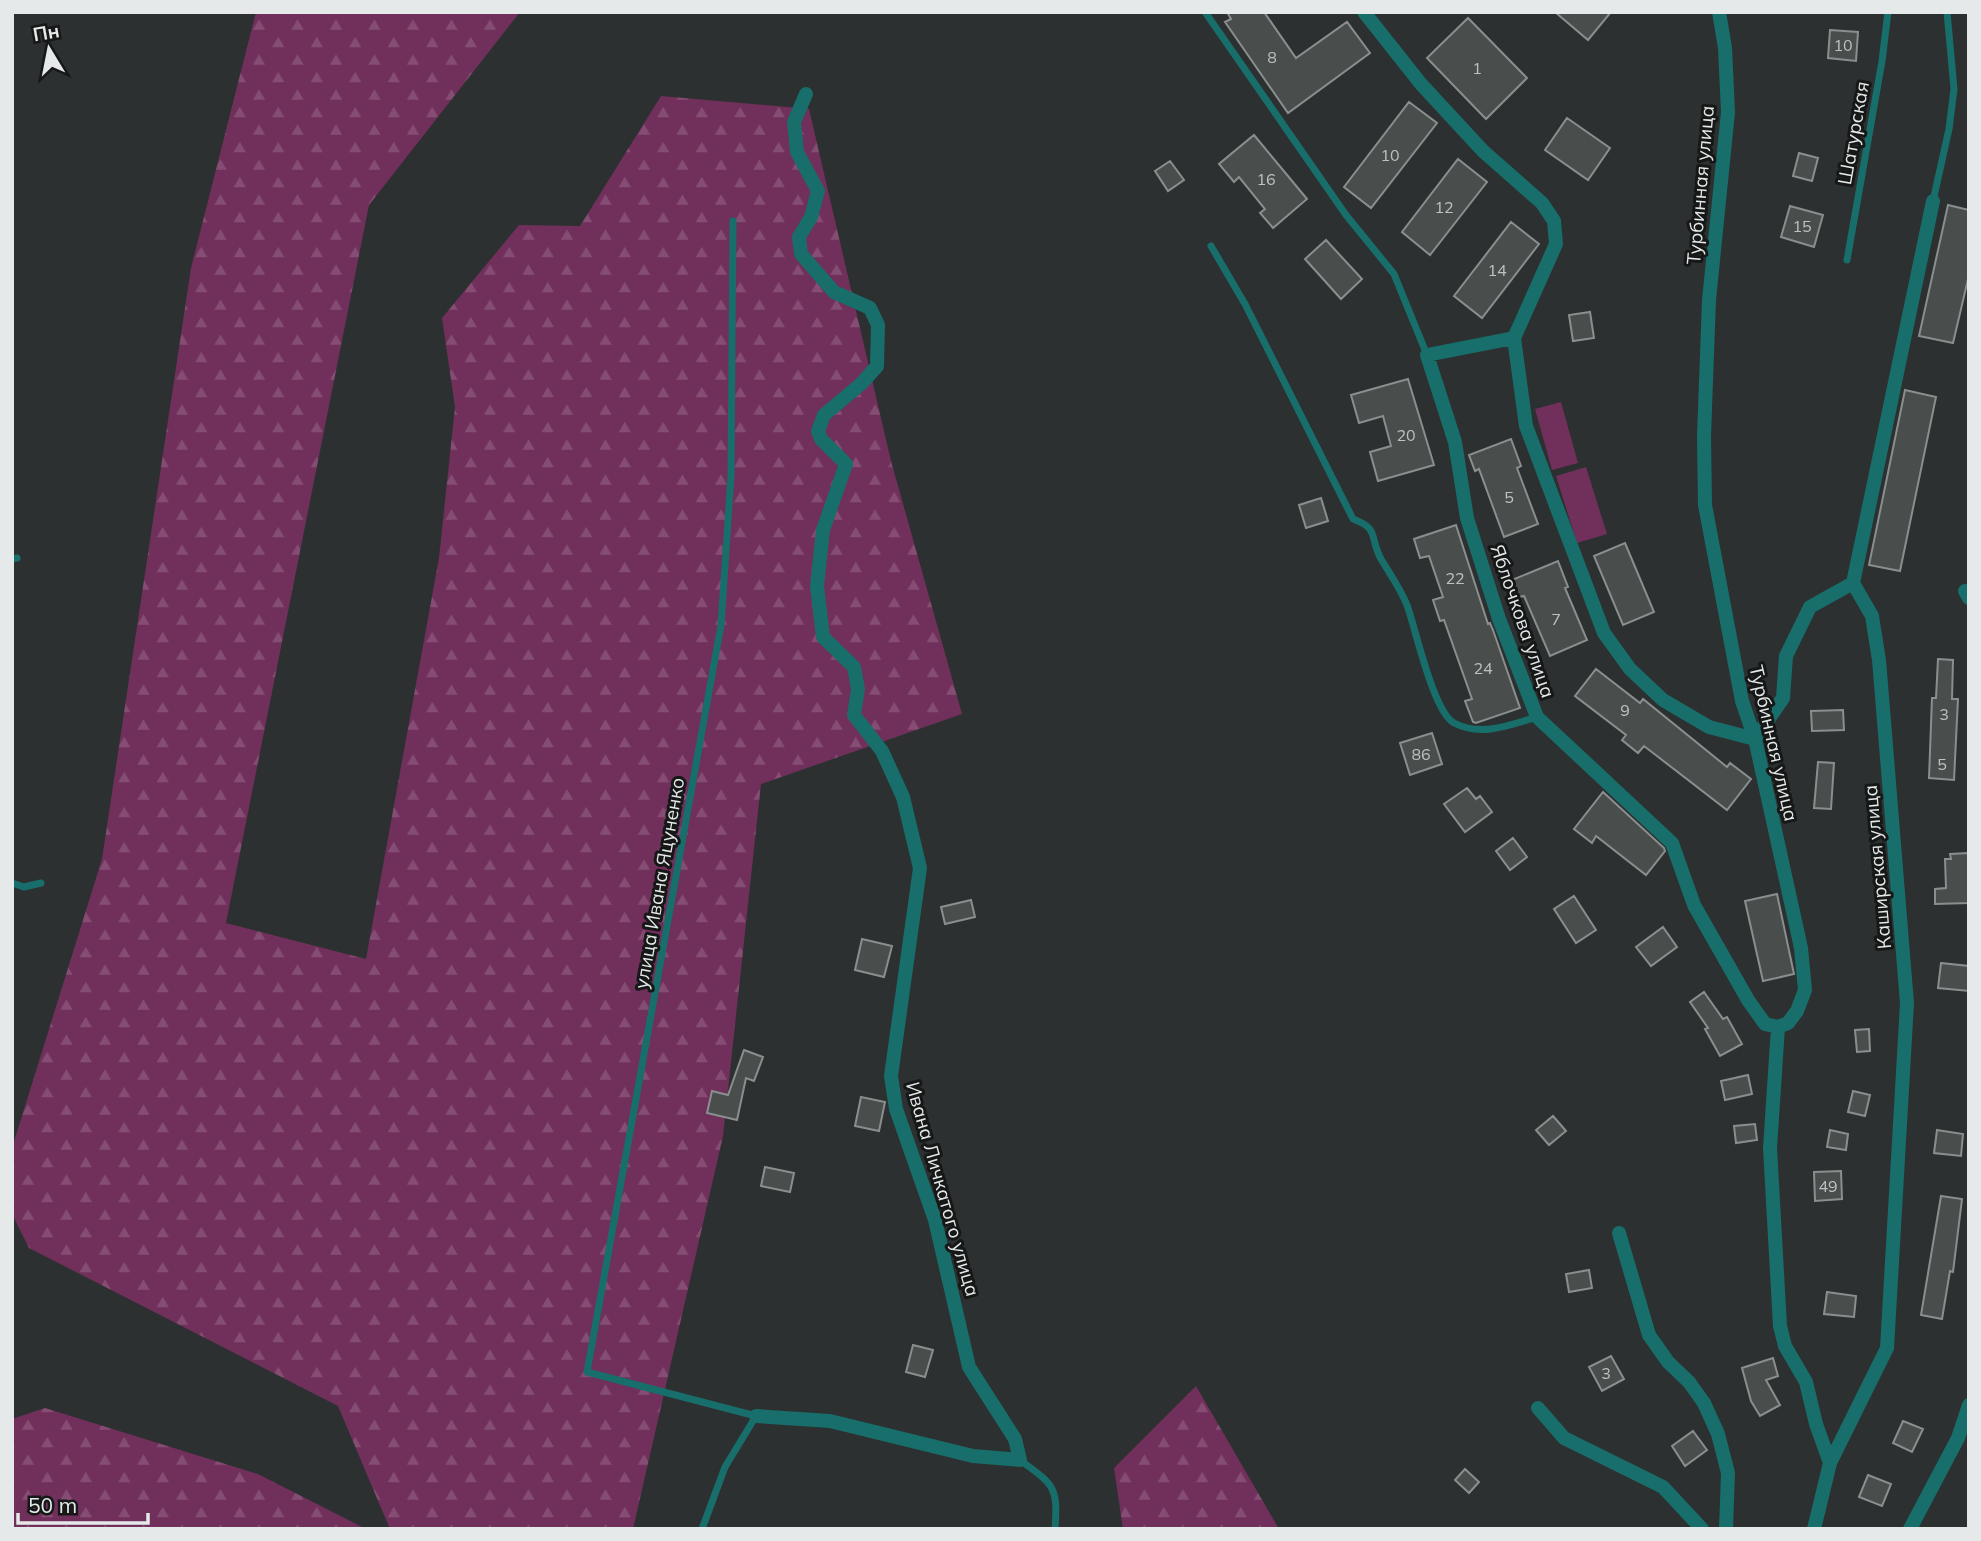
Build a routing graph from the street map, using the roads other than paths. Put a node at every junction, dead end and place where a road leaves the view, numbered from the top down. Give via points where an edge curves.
1 (1205, 12) edge
2 (1364, 12) edge
3 (1719, 12) edge
4 (1888, 12) edge
5 (1947, 12) edge
6 (806, 94) dead end
7 (1933, 201) joint
8 (733, 221) dead end
9 (1211, 246) dead end
10 (1847, 260) dead end
11 (1514, 338) junction
12 (1427, 355) junction
13 (1853, 583) junction
14 (1537, 717) junction
15 (1755, 740) junction
16 (12, 883) edge
17 (41, 883) dead end
18 (1778, 1027) junction
19 (1619, 1233) dead end
20 (1969, 1405) edge
21 (1538, 1408) dead end
22 (756, 1416) junction
23 (1020, 1460) junction
24 (1830, 1463) junction
25 (702, 1529) edge
26 (1055, 1529) edge
27 (1702, 1529) edge
28 (1727, 1529) edge
29 (1814, 1529) edge
30 (1910, 1529) edge

1 - 12 lane via 1346,215 1394,274
2 - 11 street via 1421,84 1483,151 1542,203 1554,221 1556,244
3 - 15 street, Турбинная улица via 1728,113 1709,300 1705,505 1742,701
4 - 10 lane, Шатурская
5 - 7 lane via 1954,89
6 - 23 street, Ивана Личкатого улица via 794,122 797,152 818,191 799,237 802,254 834,292 870,308 878,325 877,366 824,415 818,431 846,464 823,530 817,586 823,637 854,667 858,689 854,715 882,751 903,797 920,868 892,1087 935,1220 969,1367 1015,1439
7 - 13 street
8 - 22 lane, улица Ивана Яцуненко via 731,476 721,625 587,1372
9 - 14 lane via 1353,519 1367,524 1372,532 1407,606 1434,692 1451,721 1472,730 1502,728
11 - 12 street
11 - 15 street via 1526,426 1604,634 1630,669 1663,700 1709,727
12 - 14 street, Яблочкова улица via 1455,442 1467,518
13 - 15 street via 1810,607 1786,656 1783,698
13 - 24 street, Каширская улица via 1872,616 1879,660 1907,1003 1887,1348
14 - 18 street, Яблочкова улица via 1672,842 1694,905 1748,1000 1765,1024
15 - 18 street, Турбинная улица via 1801,948 1805,990 1797,1011
16 - 17 lane via 24,887
18 - 24 street via 1770,1149 1780,1326 1785,1346 1806,1382
19 - 28 street via 1649,1335 1704,1403 1718,1434 1728,1473
20 - 30 street via 1958,1438
21 - 27 street via 1564,1438 1663,1487
22 - 23 street via 830,1421 972,1456
22 - 25 lane via 725,1467
23 - 26 lane via 1044,1478 1057,1498
24 - 29 street, Каширская улица

